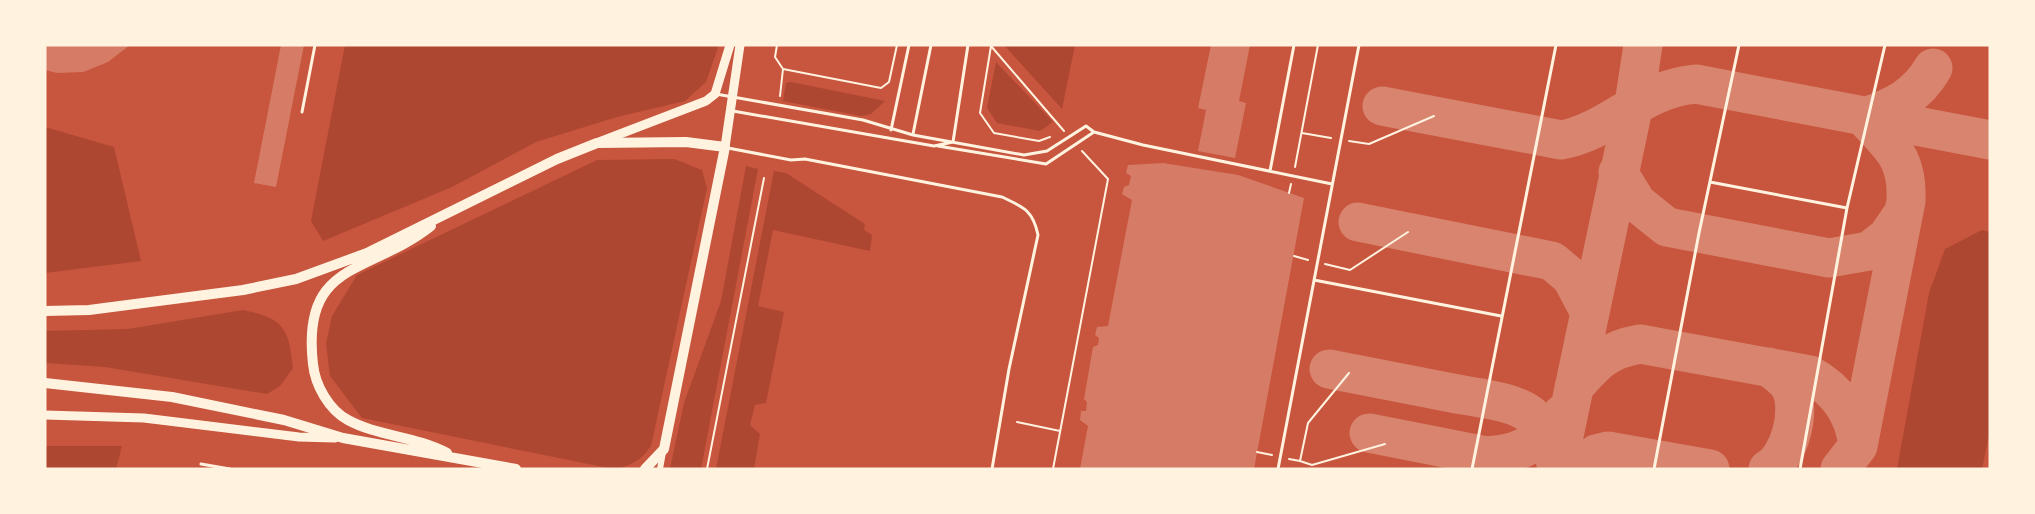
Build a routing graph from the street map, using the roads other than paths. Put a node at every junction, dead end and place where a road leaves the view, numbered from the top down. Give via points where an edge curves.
1 (315, 45) edge
2 (730, 45) edge
3 (740, 45) edge
4 (909, 45) edge
5 (932, 45) edge
6 (968, 45) edge
7 (1294, 45) edge
8 (1359, 45) edge
9 (1556, 45) edge
10 (1739, 45) edge
11 (1886, 45) edge
12 (715, 94) junction
13 (733, 96) junction
14 (731, 111) junction
15 (302, 112) dead end
16 (891, 130) junction
17 (1094, 132) junction
18 (913, 135) junction
19 (953, 142) junction
20 (597, 143) junction
21 (934, 146) junction
22 (724, 147) junction
23 (1270, 171) junction
24 (1710, 182) junction
25 (1332, 184) junction
26 (1846, 208) junction
27 (447, 213) junction
28 (1314, 280) junction
29 (45, 311) edge
30 (1501, 316) junction
31 (45, 383) edge
32 (45, 415) edge
33 (343, 438) junction
34 (664, 449) junction
35 (459, 459) junction
36 (201, 464) dead end
37 (230, 469) edge
38 (516, 469) edge
39 (645, 469) edge
40 (660, 469) edge
41 (992, 469) edge
42 (1278, 469) edge
43 (1472, 469) edge
44 (1654, 469) edge
45 (1800, 469) edge

1 - 15 lane
2 - 12 main road
3 - 13 main road
4 - 16 lane
5 - 18 lane
6 - 19 lane
7 - 23 lane
8 - 25 lane
9 - 30 lane
10 - 24 lane
11 - 26 lane
12 - 13 lane
12 - 20 main road via 683,112
13 - 14 main road
13 - 16 lane via 863,120
14 - 21 lane
14 - 22 main road
16 - 18 lane
17 - 19 lane via 1086,126 1047,151 1024,155
17 - 21 lane via 1046,164
17 - 23 lane
18 - 19 lane
19 - 21 lane
20 - 22 highway via 686,142
20 - 27 highway
22 - 34 highway
22 - 41 lane via 1002,197 1023,207 1035,220 1038,234
23 - 25 lane
24 - 26 lane
24 - 44 lane
25 - 28 lane
26 - 45 lane
27 - 29 highway via 367,253 296,279 243,290 89,310
27 - 35 highway via 418,236 340,277 322,293 310,339 313,368 332,408 348,420 412,438
28 - 30 lane
28 - 42 lane
30 - 43 lane
31 - 33 highway via 172,397 284,420
32 - 33 main road via 144,418 299,437
33 - 35 highway
34 - 39 highway
34 - 40 street
35 - 38 highway
36 - 37 lane

